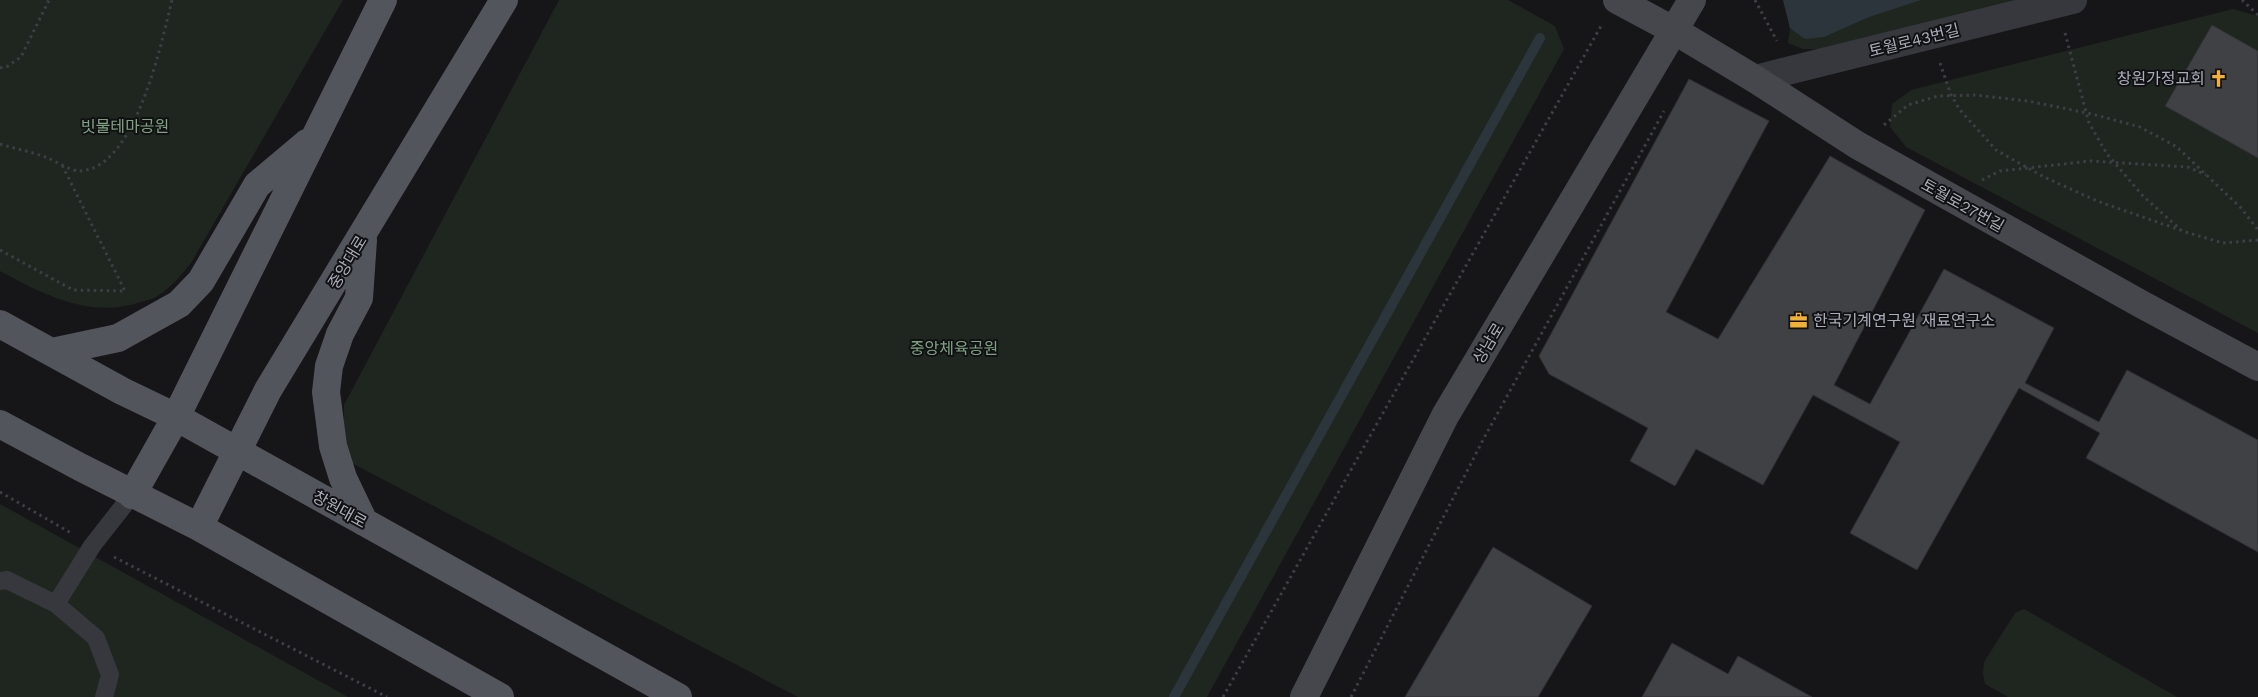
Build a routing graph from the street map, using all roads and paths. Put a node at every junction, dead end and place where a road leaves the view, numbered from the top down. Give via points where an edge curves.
1 (49, 0) edge
2 (172, 0) edge
3 (383, 0) edge
4 (504, 0) edge
5 (1617, 0) edge
6 (1692, 0) edge
7 (2073, 0) edge
8 (2242, 0) edge
9 (2258, 15) edge
10 (1602, 23) dead end
11 (2064, 28) dead end
12 (1675, 31) junction
13 (1939, 58) dead end
14 (0, 68) edge
15 (1755, 79) junction
16 (1950, 95) junction
17 (1665, 110) dead end
18 (2086, 113) junction
19 (1879, 129) dead end
20 (316, 135) junction
21 (0, 144) edge
22 (2115, 163) junction
23 (62, 164) junction
24 (2026, 167) junction
25 (2210, 177) junction
26 (1976, 183) dead end
27 (2258, 230) edge
28 (2182, 231) junction
29 (363, 235) junction
30 (2258, 240) edge
31 (0, 250) edge
32 (0, 324) edge
33 (52, 352) junction
34 (2258, 367) edge
35 (176, 417) junction
36 (0, 424) edge
37 (236, 452) junction
38 (0, 492) edge
39 (132, 495) junction
40 (46, 517) dead end
41 (364, 522) junction
42 (198, 528) junction
43 (92, 546) junction
44 (0, 581) edge
45 (56, 604) junction
46 (104, 697) edge
47 (387, 697) edge
48 (500, 697) edge
49 (678, 697) edge
50 (1223, 697) edge
51 (1304, 697) edge
52 (1351, 697) edge

1 - 14 path via 21,57
2 - 23 path via 154,71 137,115 119,147 101,165 79,171
3 - 20 main road
4 - 29 main road, 중앙대로
5 - 12 main road, 토월로27번길
6 - 12 main road, 상남로
7 - 15 street, 토월로43번길
8 - 9 path
10 - 50 path
11 - 18 path
12 - 15 main road, 토월로27번길
12 - 51 main road, 상남로 via 1445,416
13 - 16 path
15 - 34 main road, 토월로27번길 via 1857,145
16 - 18 path via 2028,101
16 - 19 path via 1908,105
16 - 24 path via 1996,150
17 - 52 path via 1484,438
18 - 22 path
18 - 25 path via 2140,127 2177,147
20 - 33 main road via 257,184 200,281 179,304 118,338
20 - 35 main road
21 - 23 path
22 - 24 path via 2091,161
22 - 25 path via 2188,167
22 - 28 path via 2143,196
23 - 31 path via 125,291 73,290
24 - 26 path via 2000,171
24 - 28 path via 2097,201
25 - 27 path
28 - 30 path via 2223,243
29 - 37 main road, 중앙대로 via 268,390
29 - 41 main road via 359,298 340,334 326,392 333,446 343,478
32 - 33 main road, 창원대로
33 - 35 main road, 창원대로
35 - 37 main road, 창원대로
35 - 39 main road
36 - 39 main road
37 - 41 main road, 창원대로
37 - 42 main road, 중앙대로
38 - 40 path
39 - 42 main road
39 - 43 lane
41 - 49 main road, 창원대로
42 - 48 main road
43 - 45 lane
43 - 47 path
44 - 45 lane via 7,580
45 - 46 lane via 96,638 110,675

